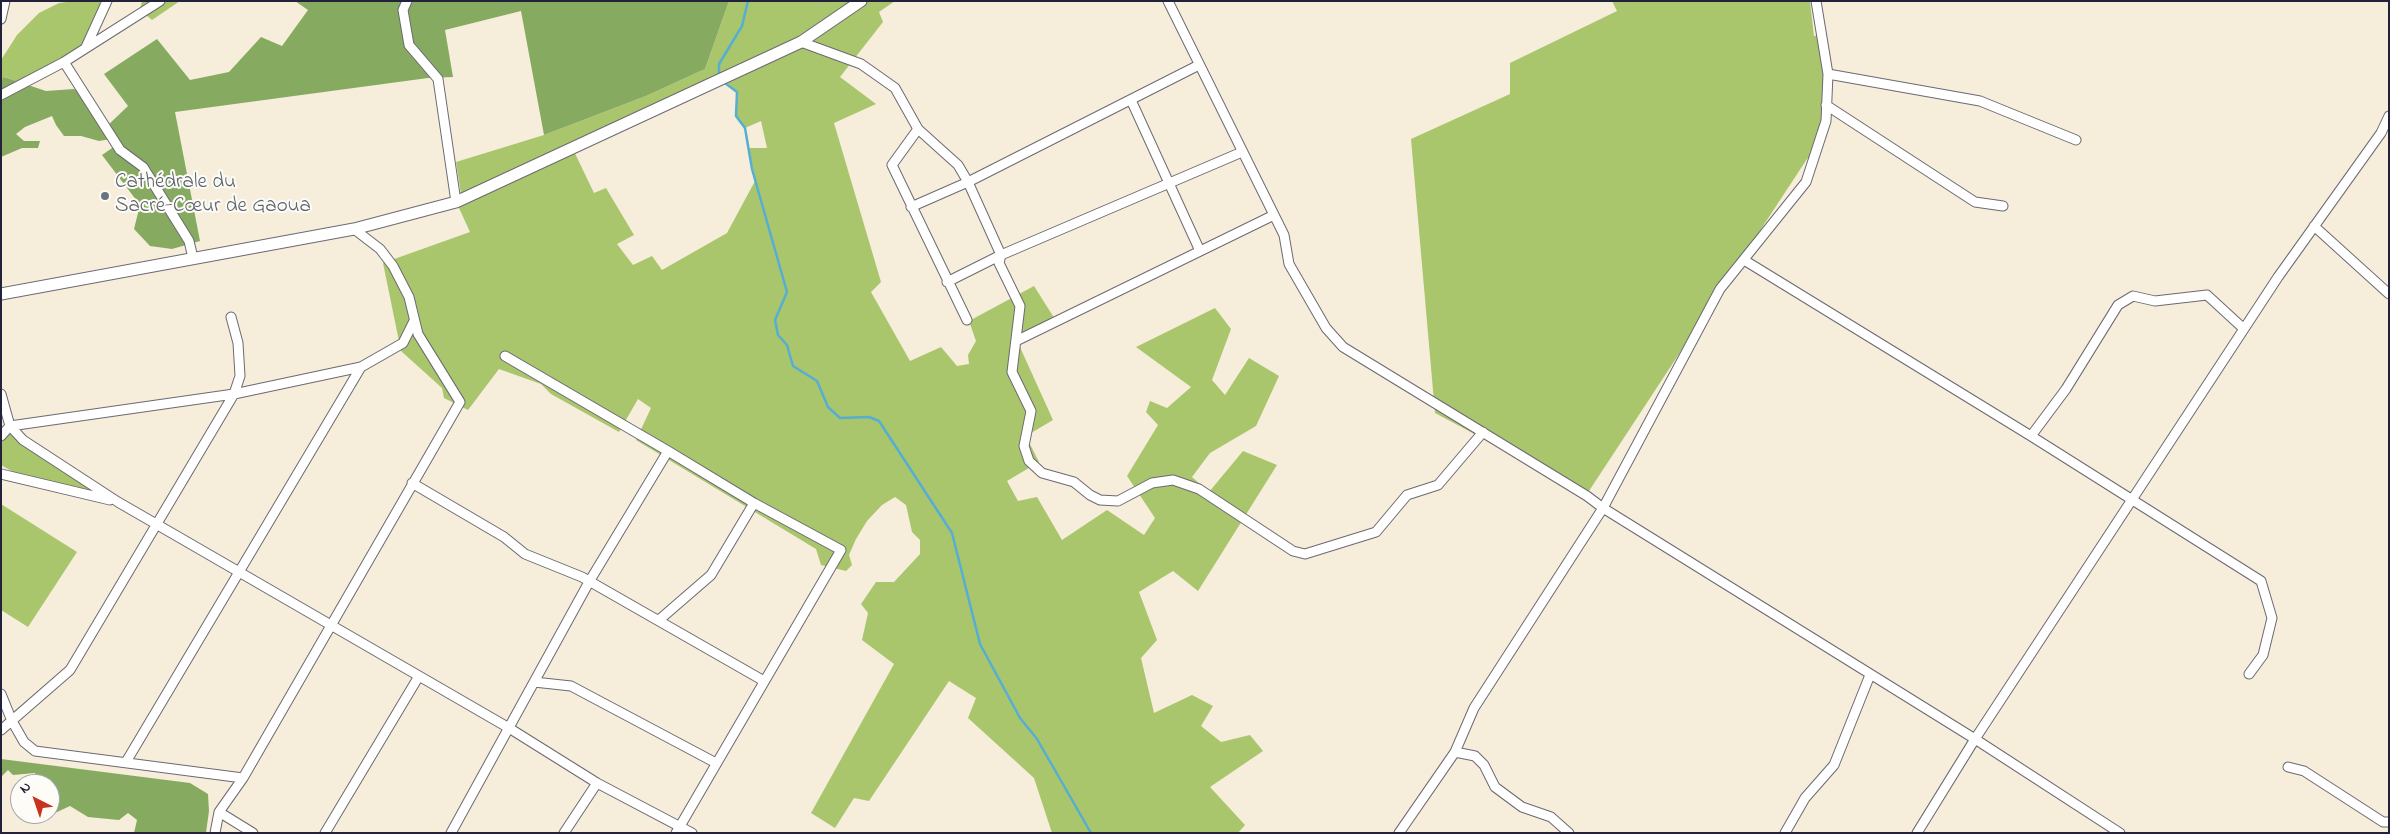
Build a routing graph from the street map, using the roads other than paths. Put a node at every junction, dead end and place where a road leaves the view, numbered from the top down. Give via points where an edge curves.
1 (5, 1) edge
2 (107, 1) edge
3 (160, 1) edge
4 (407, 1) edge
5 (861, 1) edge
6 (1168, 1) edge
7 (1816, 1) edge
8 (1, 19) edge
9 (801, 42) junction
10 (86, 48) junction
11 (64, 62) junction
12 (1200, 66) junction
13 (1828, 74) junction
14 (1, 95) edge
15 (1131, 100) junction
16 (1826, 105) junction
17 (2389, 116) edge
18 (918, 129) junction
19 (2076, 140) dead end
20 (1242, 152) junction
21 (968, 182) junction
22 (1169, 184) junction
23 (456, 202) junction
24 (2003, 206) dead end
25 (912, 207) junction
26 (1274, 215) junction
27 (2314, 226) junction
28 (354, 229) junction
29 (1200, 251) junction
30 (1001, 255) junction
31 (193, 258) junction
32 (1744, 260) junction
33 (947, 282) junction
34 (1, 294) edge
35 (2389, 294) edge
36 (231, 318) dead end
37 (967, 320) dead end
38 (414, 321) junction
39 (2244, 328) junction
40 (1016, 341) junction
41 (505, 356) dead end
42 (361, 367) junction
43 (1, 394) edge
44 (234, 394) junction
45 (10, 426) junction
46 (1482, 432) junction
47 (1, 436) edge
48 (2031, 436) junction
49 (668, 451) junction
50 (1, 474) edge
51 (412, 483) junction
52 (2132, 500) junction
53 (118, 502) junction
54 (754, 503) junction
55 (1603, 508) junction
56 (156, 525) junction
57 (239, 573) junction
58 (589, 582) junction
59 (659, 620) junction
60 (330, 624) junction
61 (2249, 674) dead end
62 (1870, 675) junction
63 (419, 676) junction
64 (764, 681) junction
65 (534, 682) junction
66 (1, 694) edge
67 (12, 721) junction
68 (509, 728) junction
69 (1, 730) edge
70 (1975, 740) junction
71 (1455, 752) junction
72 (126, 762) junction
73 (716, 763) junction
74 (2288, 768) dead end
75 (243, 778) junction
76 (597, 783) junction
77 (219, 812) junction
78 (2389, 822) edge
79 (678, 830) edge
80 (215, 833) edge
81 (253, 833) edge
82 (325, 833) edge
83 (451, 833) edge
84 (564, 833) edge
85 (692, 833) edge
86 (1400, 833) edge
87 (1569, 833) edge
88 (1784, 833) edge
89 (1917, 833) edge
90 (2120, 833) edge

1 - 8 street
2 - 10 street
3 - 10 street
4 - 23 street via 403,10 409,45 438,79
5 - 9 main road
6 - 12 street
7 - 13 street
9 - 18 street via 861,64 895,88
9 - 23 main road
10 - 11 street
11 - 14 street
11 - 31 street via 120,150 143,167 190,241
12 - 15 street
12 - 20 street
13 - 16 street
13 - 19 street via 1980,101
15 - 21 street
15 - 22 street
16 - 24 street via 1975,202
16 - 32 street via 1826,121 1806,182
17 - 27 street via 2381,133
18 - 21 street via 958,164
18 - 25 street via 892,165
20 - 22 street
20 - 26 street
21 - 25 street
21 - 30 street
22 - 29 street
22 - 30 street
23 - 28 main road
25 - 33 street
26 - 29 street
26 - 46 street via 1284,235 1289,264 1326,328 1344,347
27 - 35 street
27 - 39 street
28 - 31 main road
28 - 38 street via 380,250 393,266 409,297
29 - 40 street
30 - 33 street
30 - 40 street via 999,263 1020,306
31 - 34 main road
32 - 48 street
32 - 55 street via 1720,289
33 - 37 street
36 - 44 street via 238,342 240,376
38 - 42 street via 403,342
38 - 51 street via 418,334 460,402
39 - 48 street via 2207,295 2156,301 2134,296 2118,305 2066,389
39 - 52 street
40 - 46 street via 1012,372 1031,412 1024,446 1029,461 1042,473 1074,482 1100,500 1118,501 1152,484 1173,480 1199,489 1293,551 1304,554 1376,532 1407,495 1438,485
41 - 49 street
42 - 44 street
42 - 57 street
43 - 45 street
44 - 45 street
44 - 56 street
45 - 47 street
45 - 53 street via 23,440
46 - 55 street
48 - 52 street
49 - 54 street
49 - 58 street
50 - 53 street
51 - 58 street via 525,554
51 - 60 street
52 - 61 street via 2261,582 2272,618 2263,655
52 - 70 street
53 - 56 street
54 - 59 street via 711,575
54 - 64 street via 841,550
55 - 62 street
55 - 71 street via 1474,708
56 - 57 street
56 - 67 street via 70,670
57 - 60 street
57 - 72 street
58 - 59 street
58 - 65 street
59 - 64 street
60 - 63 street
60 - 75 street
62 - 70 street
62 - 88 street via 1834,765 1805,798
63 - 68 street
63 - 82 street
64 - 73 street
65 - 68 street
65 - 73 street via 571,686
66 - 67 street
67 - 69 street
67 - 72 street via 24,742 35,751
68 - 76 street
68 - 83 street
70 - 89 street
70 - 90 street
71 - 86 street
71 - 87 street via 1475,756 1495,786 1522,807 1551,817
72 - 75 street
73 - 79 street
74 - 78 street via 2304,771 2382,822
75 - 77 street
76 - 79 street
76 - 84 street
77 - 80 street
77 - 81 street
79 - 85 street

